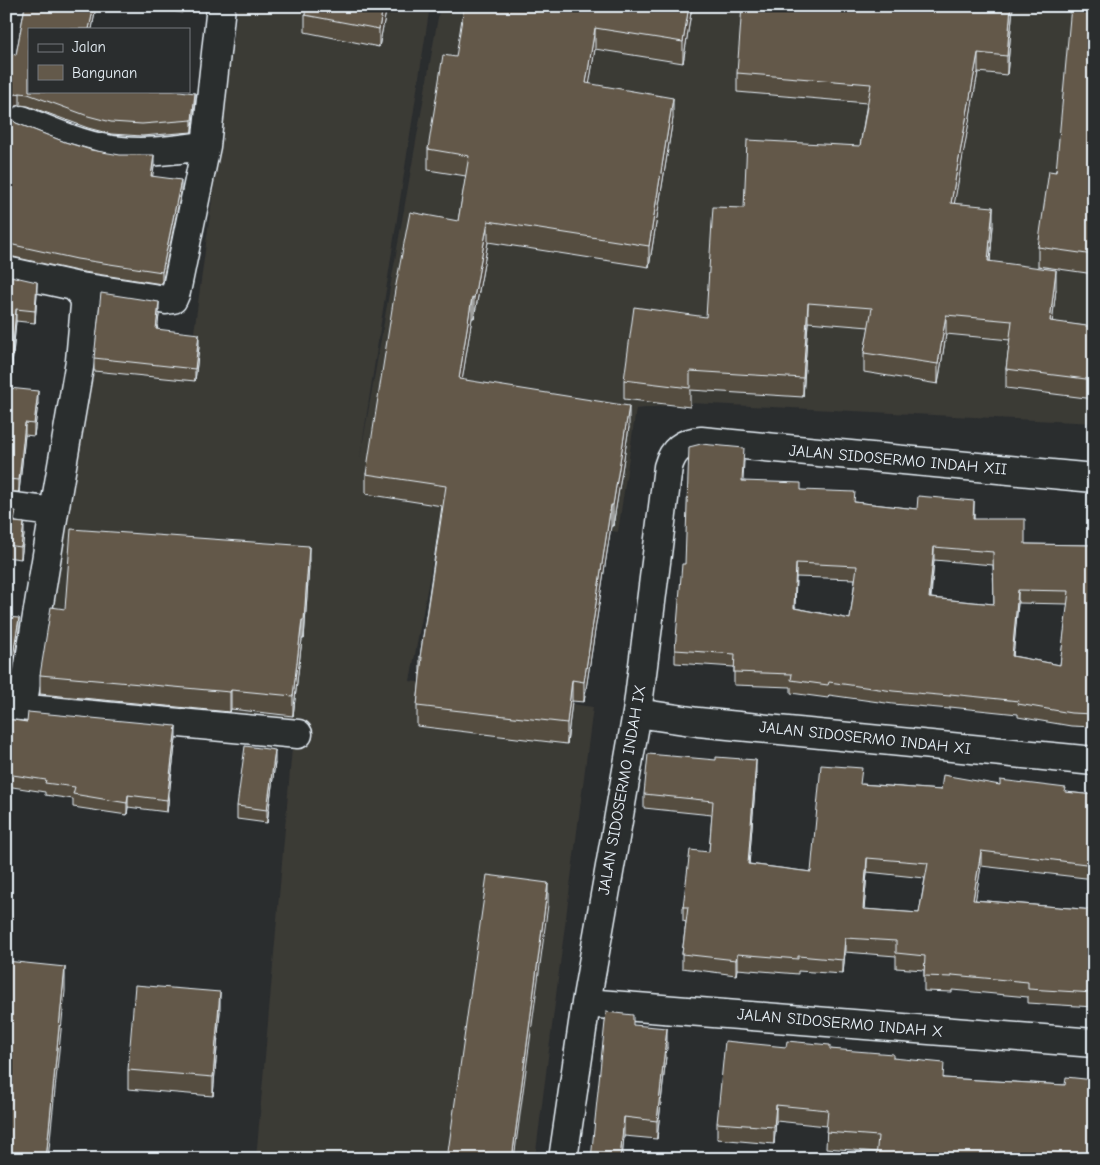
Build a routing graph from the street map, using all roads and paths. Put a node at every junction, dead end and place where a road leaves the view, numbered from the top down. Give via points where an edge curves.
1 (221, 6) edge
2 (22, 120) dead end
3 (206, 146) junction
4 (6, 271) edge
5 (74, 286) junction
6 (702, 441) joint
7 (1094, 478) edge
8 (6, 506) edge
9 (54, 512) junction
10 (14, 708) edge
11 (637, 712) junction
12 (298, 734) dead end
13 (1094, 761) edge
14 (586, 1003) junction
15 (1094, 1043) edge
16 (563, 1159) edge

1 - 3 street
2 - 3 street via 107,150 154,152
3 - 5 street via 173,299
4 - 5 street
5 - 9 street via 84,297 85,305 80,361
6 - 7 street, JALAN SIDOSERMO INDAH XII
6 - 11 street, JALAN SIDOSERMO INDAH IX via 682,445 670,457
8 - 9 street
9 - 10 street
10 - 12 street
11 - 13 street, JALAN SIDOSERMO INDAH XI via 698,722
11 - 14 street, JALAN SIDOSERMO INDAH IX
14 - 15 street, JALAN SIDOSERMO INDAH X
14 - 16 street, JALAN SIDOSERMO INDAH IX

